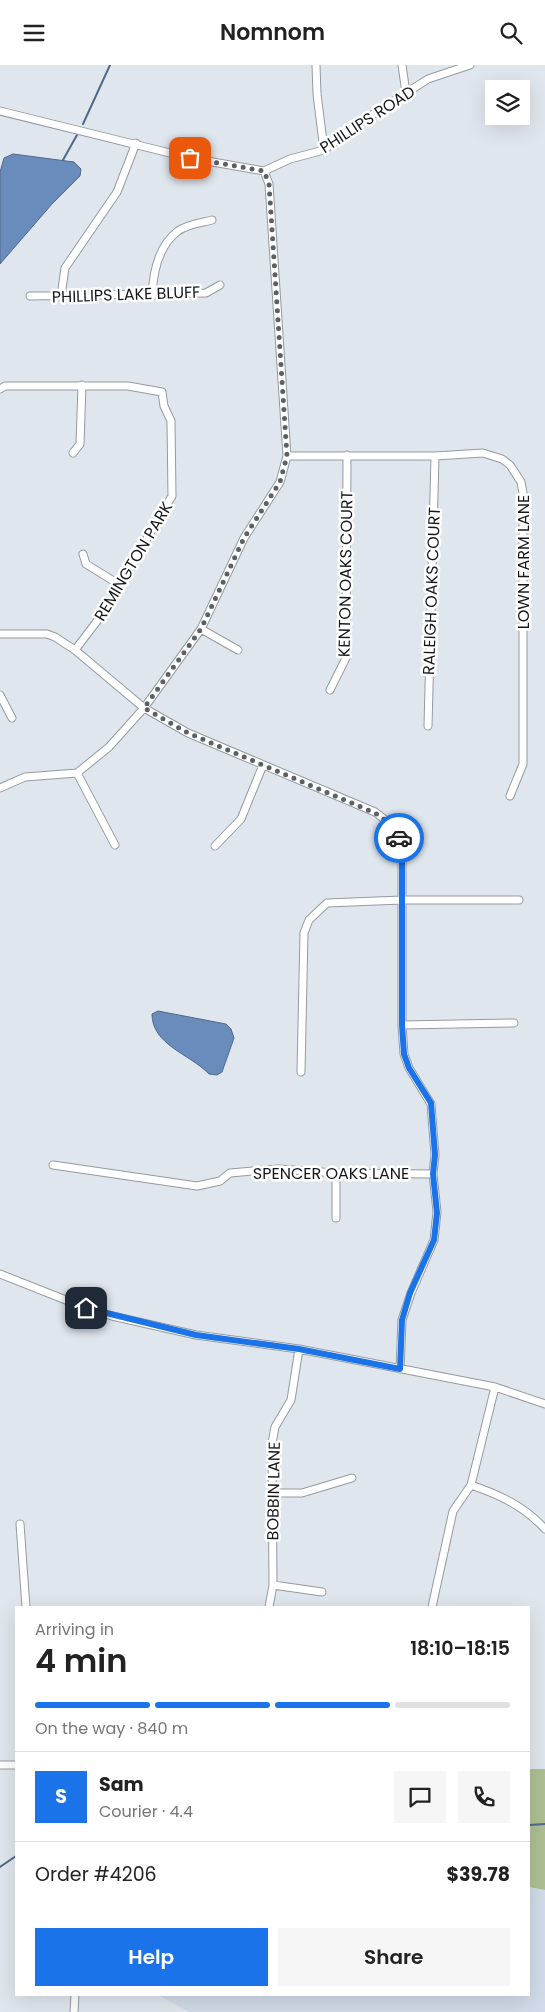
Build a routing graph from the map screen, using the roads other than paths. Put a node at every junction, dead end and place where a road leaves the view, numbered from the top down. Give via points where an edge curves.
1 (316, 65) edge
2 (402, 65) edge
3 (470, 65) edge
4 (406, 93) junction
5 (0, 111) edge
6 (136, 143) junction
7 (324, 150) junction
8 (264, 171) junction
9 (212, 220) dead end
10 (220, 285) dead end
11 (152, 295) junction
12 (30, 296) dead end
13 (61, 296) junction
14 (82, 385) junction
15 (0, 389) edge
16 (73, 453) dead end
17 (347, 455) junction
18 (287, 456) junction
19 (435, 456) junction
20 (83, 554) dead end
21 (120, 585) junction
22 (201, 629) junction
23 (0, 634) edge
24 (238, 649) dead end
25 (75, 650) junction
26 (330, 690) dead end
27 (0, 695) edge
28 (144, 708) junction
29 (12, 718) dead end
30 (428, 726) dead end
31 (263, 765) junction
32 (77, 773) junction
33 (0, 788) edge
34 (510, 797) dead end
35 (115, 845) dead end
36 (215, 846) dead end
37 (402, 900) junction
38 (519, 900) dead end
39 (514, 1023) dead end
40 (402, 1025) junction
41 (301, 1072) dead end
42 (53, 1165) dead end
43 (336, 1173) junction
44 (433, 1174) junction
45 (336, 1218) dead end
46 (0, 1274) edge
47 (299, 1349) junction
48 (400, 1369) junction
49 (495, 1387) junction
50 (545, 1404) edge
51 (352, 1478) dead end
52 (471, 1485) junction
53 (272, 1493) junction
54 (20, 1524) dead end
55 (545, 1529) edge
56 (273, 1585) junction
57 (322, 1592) dead end
58 (26, 1606) edge
59 (269, 1606) edge
60 (432, 1606) edge
61 (0, 1765) edge
62 (15, 1765) edge
63 (75, 1996) edge
64 (74, 2012) edge

1 - 7 street
2 - 4 street
3 - 4 street, PHILLIPS ROAD via 428,79
4 - 7 street, PHILLIPS ROAD
5 - 6 street
6 - 8 street via 190,158
6 - 13 street via 117,192 65,268
7 - 8 street, PHILLIPS ROAD via 290,159
8 - 18 street via 269,184
9 - 11 street via 178,231 167,244 156,265
10 - 11 street, PHILLIPS LAKE BLUFF via 206,293
11 - 13 street, PHILLIPS LAKE BLUFF
12 - 13 street, PHILLIPS LAKE BLUFF
14 - 15 street, REMINGTON PARK via 5,386
14 - 16 street via 80,445
14 - 21 street, REMINGTON PARK via 128,385 162,392 171,421 172,497
17 - 18 street, LOWN FARM LANE
17 - 19 street, LOWN FARM LANE
17 - 26 street, KENTON OAKS COURT via 346,658
18 - 22 street via 280,482 244,538
19 - 30 street, RALEIGH OAKS COURT
19 - 34 street, LOWN FARM LANE via 493,455 510,465 524,493 523,764
20 - 21 street via 86,564
21 - 25 street, REMINGTON PARK
22 - 24 street
22 - 28 street
23 - 25 street via 47,634
25 - 28 street
27 - 29 street
28 - 31 street via 188,733
28 - 32 street via 109,747
31 - 36 street via 241,819
31 - 37 street via 375,813 388,822 402,844
32 - 33 street via 25,777
32 - 35 street
37 - 38 street
37 - 40 street
37 - 41 street via 327,903 309,920 304,933
39 - 40 street
40 - 44 street via 404,1054 409,1068 431,1103 435,1155
42 - 43 street, SPENCER OAKS LANE via 198,1186 220,1181 230,1173 278,1169
43 - 44 street, SPENCER OAKS LANE
43 - 45 street
44 - 48 street via 437,1213 434,1240 410,1293 402,1320
46 - 47 street via 112,1315 196,1335
47 - 48 street
47 - 53 street, BOBBIN LANE via 291,1400 275,1427 272,1443
48 - 49 street
49 - 50 street
49 - 52 street
51 - 53 street via 302,1493
52 - 55 street via 502,1495
52 - 60 street via 453,1511
53 - 56 street, BOBBIN LANE
54 - 58 street
56 - 57 street
56 - 59 street, BOBBIN LANE
61 - 62 street
63 - 64 street

